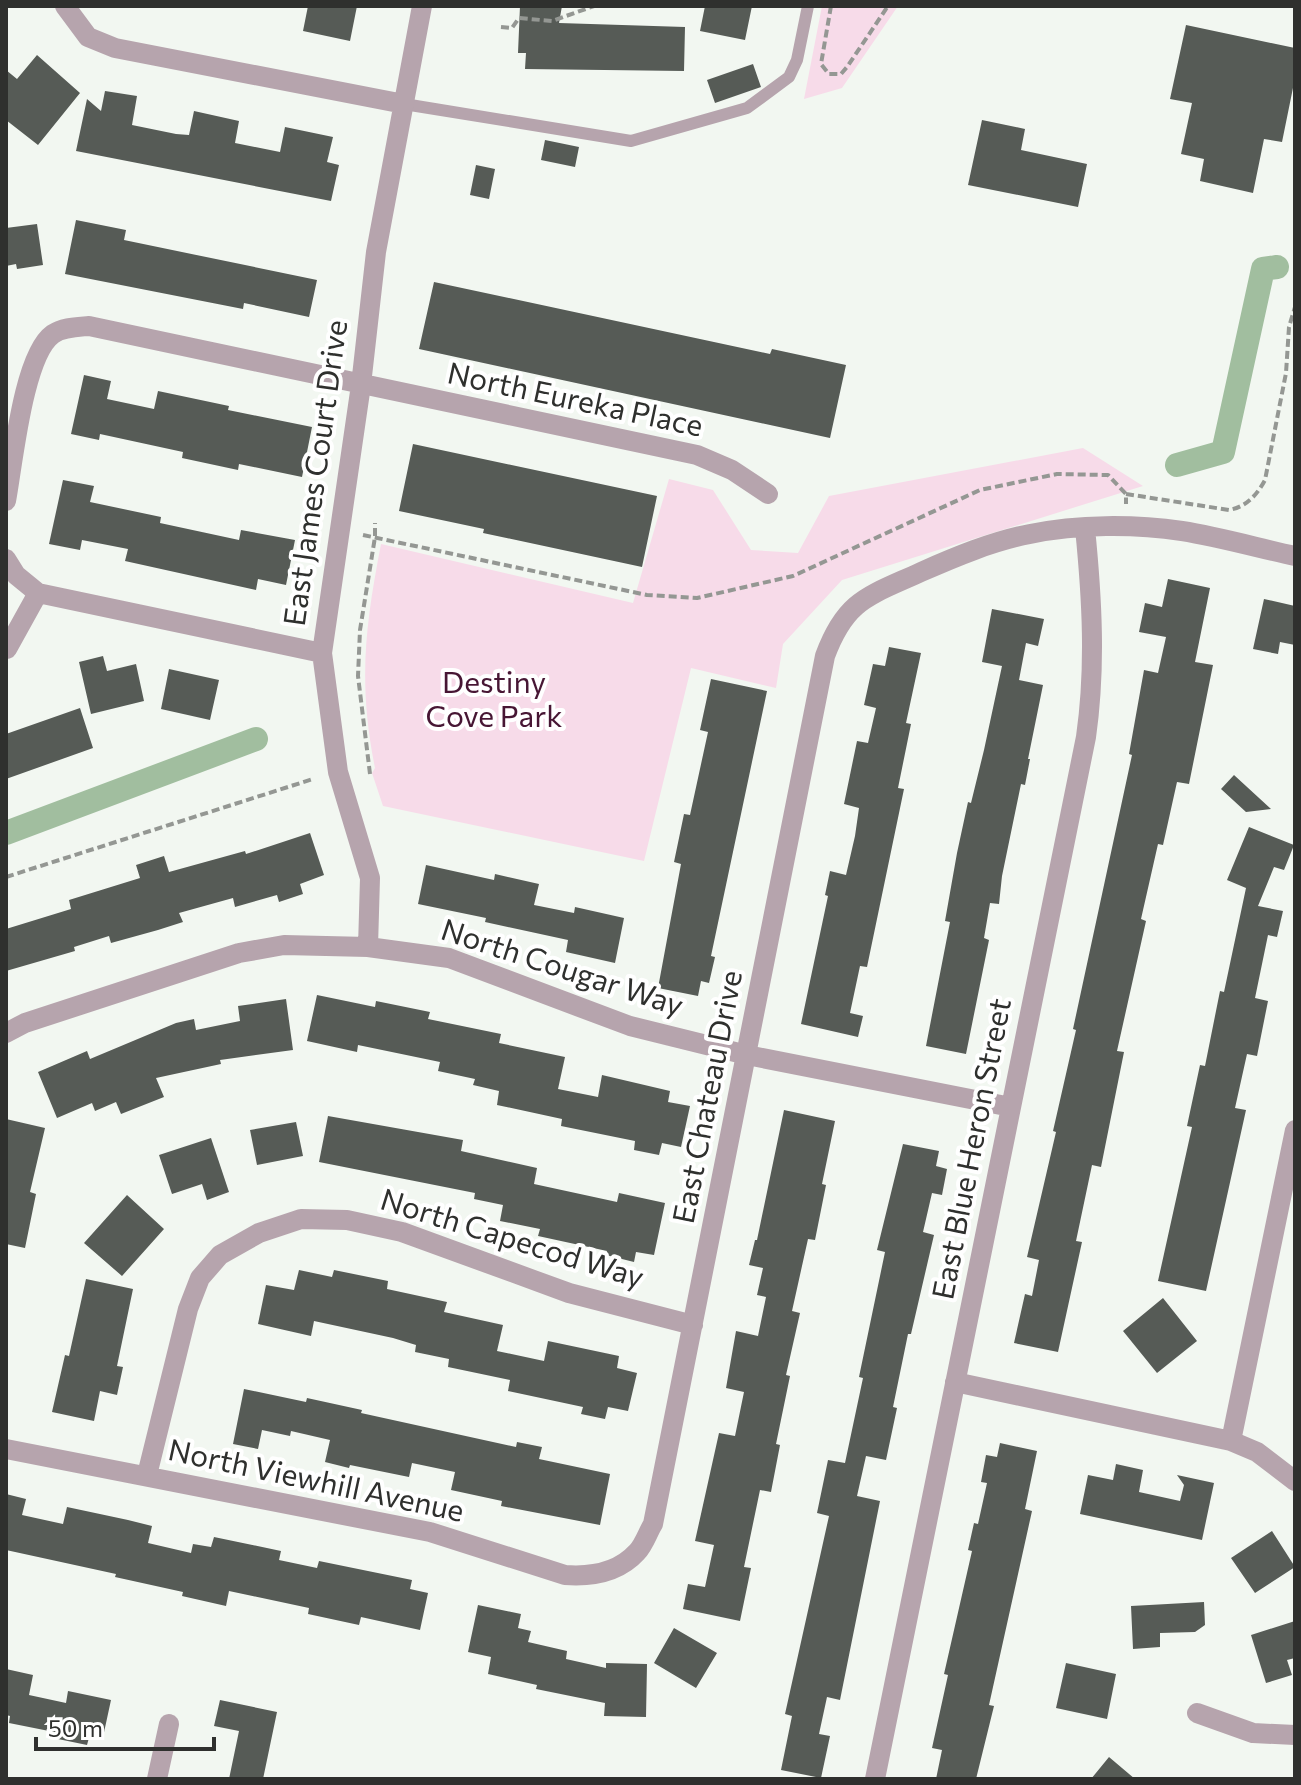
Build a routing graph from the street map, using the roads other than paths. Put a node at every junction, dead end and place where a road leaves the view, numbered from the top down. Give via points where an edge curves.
1 (65, 6) edge
2 (422, 6) edge
3 (808, 6) edge
4 (404, 104) junction
5 (361, 385) junction
6 (768, 494) dead end
7 (6, 501) edge
8 (1085, 528) junction
9 (1295, 556) edge
10 (11, 567) edge
11 (38, 593) junction
12 (7, 649) edge
13 (322, 653) junction
14 (368, 947) junction
15 (6, 1033) edge
16 (747, 1055) junction
17 (1011, 1107) junction
18 (1295, 1130) edge
19 (1291, 1167) edge
20 (693, 1325) junction
21 (955, 1382) junction
22 (1231, 1441) junction
23 (6, 1449) edge
24 (147, 1475) junction
25 (1295, 1481) edge
26 (611, 1571) joint
27 (1197, 1713) dead end
28 (169, 1724) dead end
29 (1295, 1735) edge
30 (157, 1779) edge
31 (875, 1779) edge

1 - 4 street via 88,37 115,48
2 - 4 street, East James Court Drive
3 - 4 lane via 789,77 747,108 631,141
4 - 5 street, East James Court Drive via 376,252
5 - 6 street, North Eureka Place via 697,455
5 - 7 street, North Eureka Place via 89,326 66,328 51,335 29,372
5 - 13 street, East James Court Drive
8 - 9 street via 1181,531
8 - 16 street, East Chateau Drive via 1030,534 946,561 867,596 841,620 825,656
8 - 17 street, East Blue Heron Street via 1092,696
10 - 11 street
11 - 12 street
11 - 13 street
13 - 14 street, East James Court Drive via 338,772 370,878
14 - 15 street, North Cougar Way via 284,945 239,953
14 - 16 street, North Cougar Way via 449,958 630,1026
16 - 17 street, North Cougar Way
16 - 20 street, East Chateau Drive
17 - 21 street, East Blue Heron Street
18 - 19 street
19 - 22 street
20 - 24 street, North Capecod Way via 569,1293 402,1232 347,1220 301,1219 259,1233 220,1255 200,1278
20 - 26 street, East Chateau Drive via 653,1524 638,1552
21 - 22 street
21 - 31 street, East Blue Heron Street
22 - 25 street via 1257,1452
23 - 24 street, North Viewhill Avenue
24 - 26 street, North Viewhill Avenue via 430,1532 565,1575
27 - 29 street via 1253,1733
28 - 30 street

